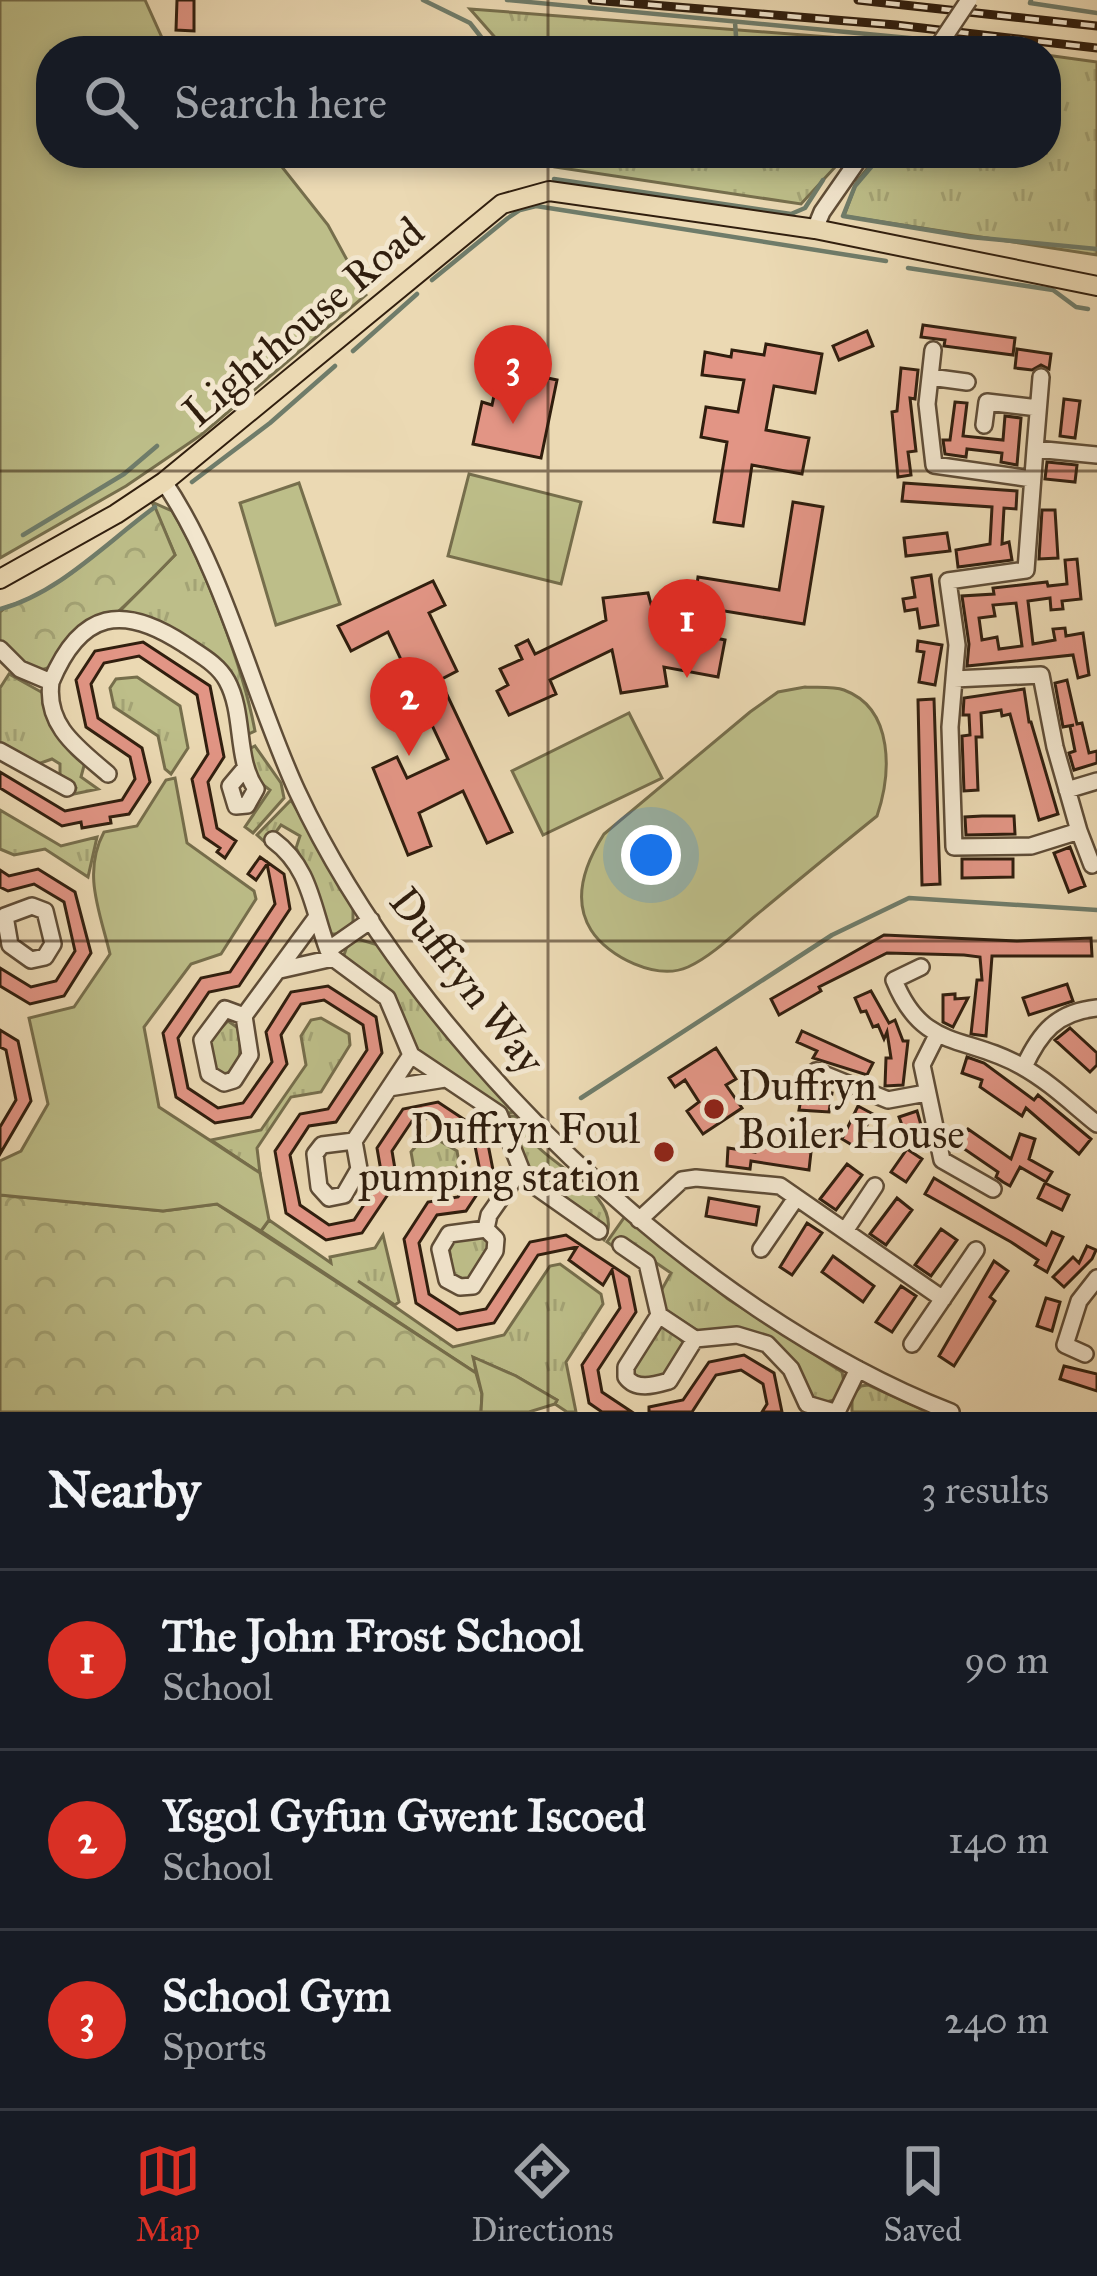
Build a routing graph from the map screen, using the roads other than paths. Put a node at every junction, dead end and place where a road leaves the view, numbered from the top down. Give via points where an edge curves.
1 (969, 0) edge
2 (945, 36) edge
3 (853, 168) edge
4 (815, 229) junction
5 (1097, 286) edge
6 (933, 350) dead end
7 (930, 376) junction
8 (1041, 377) dead end
9 (967, 382) dead end
10 (1038, 408) junction
11 (984, 425) dead end
12 (1035, 449) junction
13 (1097, 455) edge
14 (1032, 479) junction
15 (164, 482) junction
16 (0, 579) edge
17 (0, 649) edge
18 (954, 679) junction
19 (51, 682) junction
20 (0, 752) edge
21 (246, 767) dead end
22 (108, 774) dead end
23 (1097, 781) edge
24 (67, 788) dead end
25 (1067, 790) junction
26 (1079, 831) junction
27 (274, 840) dead end
28 (1092, 865) dead end
29 (316, 917) junction
30 (371, 920) junction
31 (330, 954) junction
32 (921, 967) dead end
33 (280, 970) junction
34 (1097, 1008) edge
35 (244, 1016) junction
36 (936, 1036) junction
37 (411, 1055) junction
38 (1024, 1067) junction
39 (816, 1071) dead end
40 (446, 1079) junction
41 (389, 1088) junction
42 (926, 1093) junction
43 (1097, 1124) edge
44 (354, 1141) dead end
45 (519, 1172) junction
46 (875, 1186) dead end
47 (993, 1189) dead end
48 (796, 1198) junction
49 (639, 1220) junction
50 (486, 1229) dead end
51 (599, 1231) dead end
52 (845, 1231) junction
53 (621, 1244) dead end
54 (761, 1249) dead end
55 (976, 1250) dead end
56 (1097, 1278) edge
57 (943, 1299) junction
58 (659, 1316) junction
59 (695, 1340) junction
60 (912, 1344) dead end
61 (1084, 1354) dead end
62 (859, 1370) junction
63 (805, 1408) edge
64 (835, 1412) edge
65 (951, 1412) edge

1 - 2 street, bridge
3 - 4 street
4 - 5 main road, Lighthouse Road
4 - 15 main road, Lighthouse Road via 526,194 502,204
6 - 7 street
7 - 9 street
7 - 14 street via 934,465
8 - 10 street
10 - 11 street via 987,402
10 - 12 street
12 - 13 street
12 - 14 street
14 - 18 street via 1026,570 949,581
15 - 16 main road, Lighthouse Road
15 - 30 street, Duffryn Way via 298,792
17 - 19 street via 29,675
18 - 25 street via 1041,675
18 - 26 street via 954,847 1031,846
19 - 21 street via 63,656 94,626 145,621 222,673
19 - 22 street via 63,734
20 - 24 street
23 - 25 street
25 - 26 street
26 - 28 street
27 - 29 street via 304,870
29 - 31 street
29 - 33 street
30 - 31 street
30 - 49 street, Duffryn Way via 470,1052
31 - 33 street
31 - 37 street via 387,998
32 - 36 street via 894,980
33 - 35 street
34 - 38 street via 1056,1018
35 - 35 street via 225,1009 202,1040 209,1074 224,1083 250,1054
36 - 38 street
36 - 42 street via 922,1065
37 - 40 street
37 - 41 street
38 - 43 street
39 - 42 street via 887,1100
40 - 41 street
40 - 45 street via 499,1114
41 - 44 street
42 - 47 street via 942,1160
45 - 50 street
45 - 51 street
46 - 52 street
48 - 49 street via 780,1186 696,1178 670,1188
48 - 52 street
48 - 54 street
49 - 62 street, Duffryn Way via 734,1293
52 - 57 street
53 - 58 street via 646,1263
55 - 57 street
56 - 61 street via 1079,1301 1065,1345
57 - 60 street
58 - 59 street
58 - 59 street via 626,1367 632,1384 669,1381
59 - 63 street via 737,1335 767,1343 791,1369
62 - 64 street
62 - 65 street, Duffryn Way
63 - 64 street

